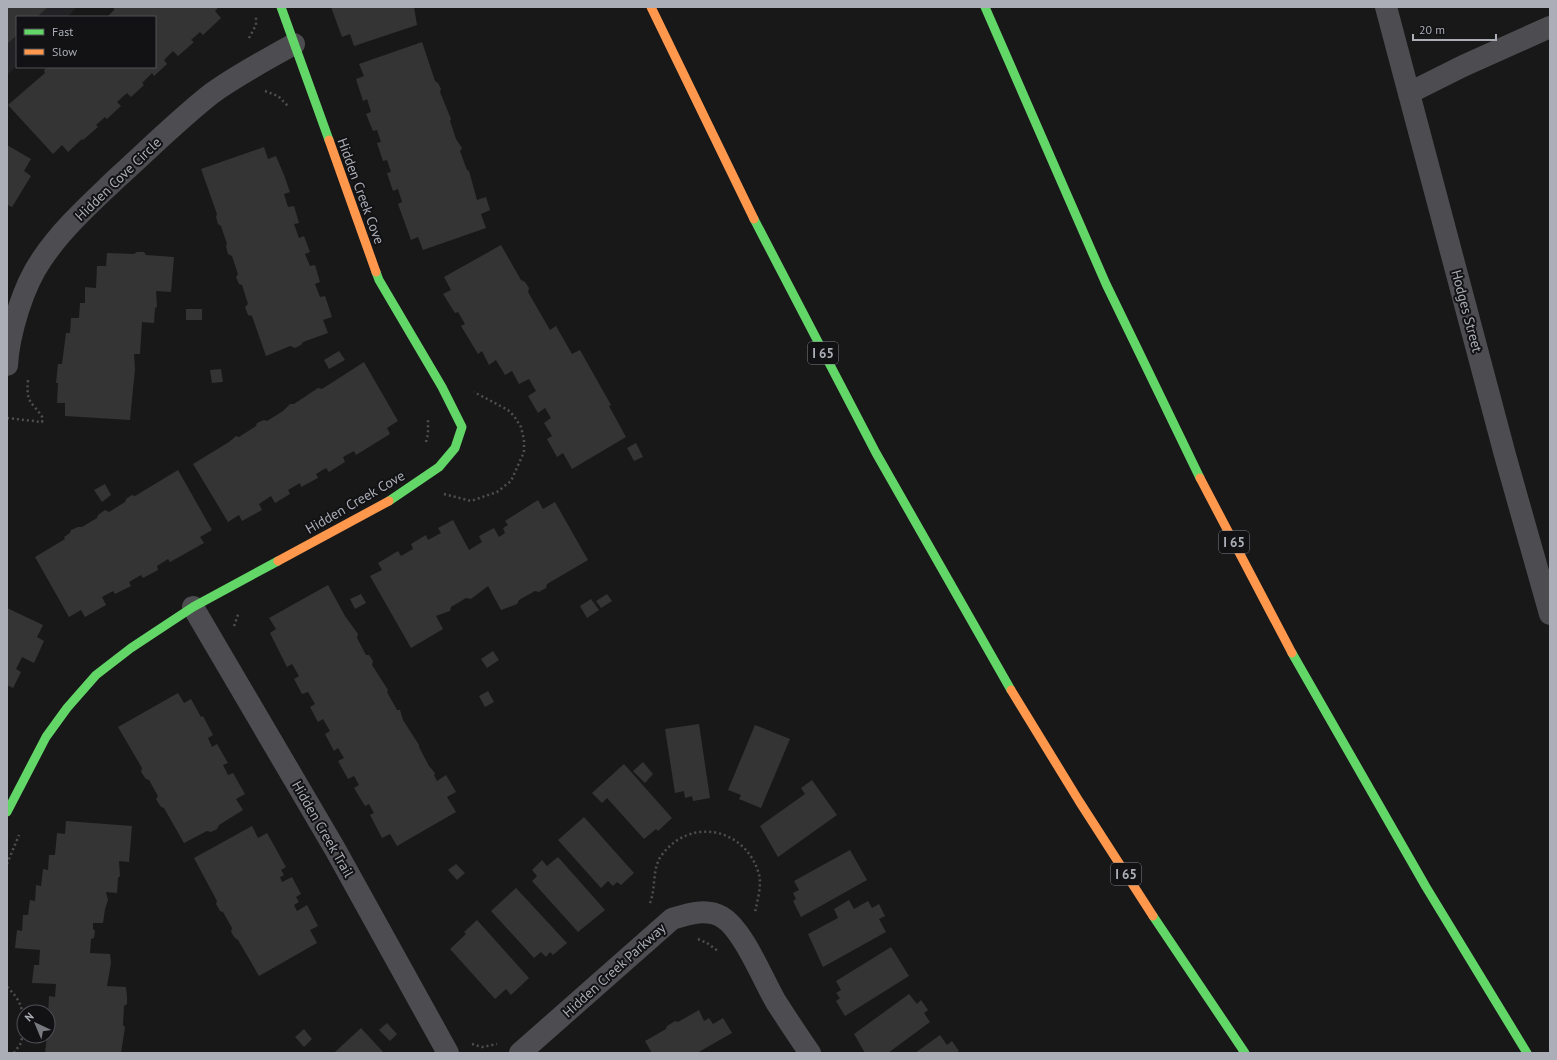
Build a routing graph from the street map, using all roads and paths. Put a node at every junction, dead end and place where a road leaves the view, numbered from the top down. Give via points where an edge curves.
1 (281, 7) edge
2 (651, 7) edge
3 (985, 7) edge
4 (1386, 7) edge
5 (1550, 27) edge
6 (294, 44) junction
7 (262, 91) dead end
8 (1409, 93) junction
9 (290, 109) dead end
10 (7, 365) edge
11 (29, 372) dead end
12 (428, 414) dead end
13 (7, 418) edge
14 (423, 446) dead end
15 (194, 607) junction
16 (1550, 614) edge
17 (7, 812) edge
18 (692, 940) dead end
19 (722, 956) dead end
20 (7, 986) edge
21 (20, 1004) edge
22 (21, 1044) edge
23 (14, 1053) edge
24 (448, 1053) edge
25 (520, 1053) edge
26 (810, 1053) edge
27 (1245, 1053) edge
28 (1527, 1053) edge

1 - 6 main road, Hidden Creek Cove
2 - 27 main road, I 65 via 736,184 825,358 926,543 1107,846
3 - 28 main road, I 65 via 1108,289 1244,562 1345,749
4 - 8 street, Hodges Street
5 - 8 street
6 - 10 street, Hidden Cove Circle via 244,72 211,95 154,144 59,237 41,260 26,290 13,328
6 - 15 main road, Hidden Creek Cove via 379,280 442,387 462,427 455,448 439,467 383,505
7 - 9 path via 278,96
8 - 16 street, Hodges Street
11 - 13 path via 27,396 43,418 42,422
12 - 14 path via 428,434
15 - 17 main road, Hidden Creek Cove via 96,675 46,737
15 - 24 street, Hidden Creek Trail via 338,854
18 - 19 path via 708,943
20 - 21 path via 17,996
22 - 23 path
25 - 26 street, Hidden Creek Parkway via 672,918 695,912 711,912 731,924

